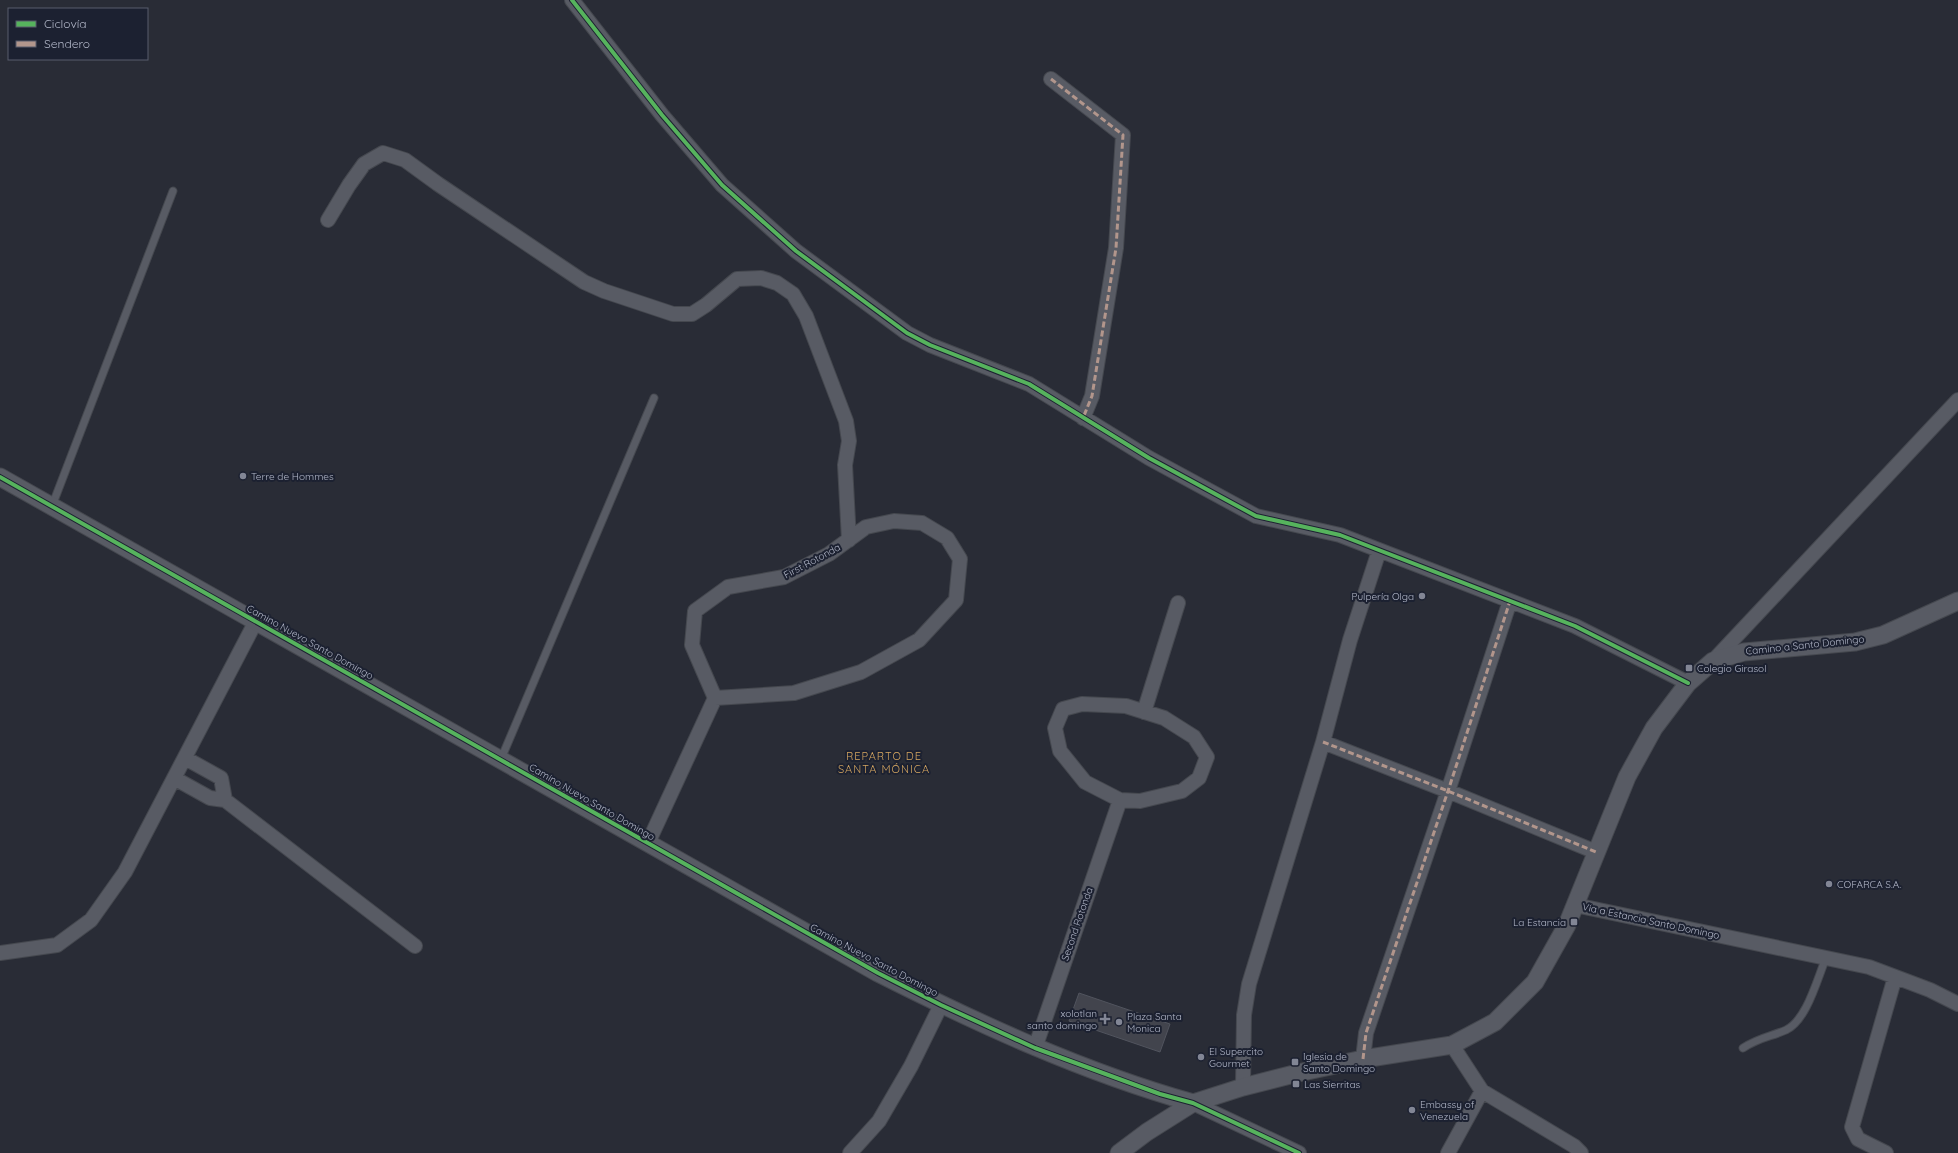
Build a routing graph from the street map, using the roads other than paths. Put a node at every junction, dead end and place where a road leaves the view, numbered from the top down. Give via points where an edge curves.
1 (572, 0) edge
2 (1050, 78) dead end
3 (172, 191) dead end
4 (328, 220) dead end
5 (654, 398) dead end
6 (1958, 400) edge
7 (1083, 418) junction
8 (0, 477) edge
9 (52, 507) junction
10 (849, 540) junction
11 (1379, 551) junction
12 (1510, 601) junction
13 (1958, 601) edge
14 (1178, 603) dead end
15 (256, 621) junction
16 (1713, 661) junction
17 (1688, 683) junction
18 (715, 698) junction
19 (1144, 712) junction
20 (1323, 742) junction
21 (186, 758) junction
22 (501, 759) junction
23 (174, 778) junction
24 (1448, 791) junction
25 (225, 800) junction
26 (1120, 800) junction
27 (648, 843) junction
28 (1596, 852) junction
29 (1575, 905) junction
30 (415, 946) dead end
31 (0, 953) edge
32 (1826, 958) junction
33 (1895, 977) junction
34 (1958, 1004) edge
35 (940, 1005) junction
36 (1452, 1045) junction
37 (1035, 1048) junction
38 (1743, 1048) dead end
39 (1363, 1059) junction
40 (1243, 1087) junction
41 (1482, 1091) junction
42 (1193, 1103) junction
43 (850, 1153) edge
44 (1119, 1153) edge
45 (1299, 1153) edge
46 (1448, 1153) edge
47 (1581, 1153) edge
48 (1886, 1153) edge

1 - 7 street via 662,115 722,185 796,251 907,333 930,345 1029,384
2 - 7 street via 1123,135 1116,248 1092,396
3 - 9 lane
4 - 10 street via 364,164 383,153 405,160 584,282 673,314 692,314 737,279 761,278 777,283 794,294 806,316 846,421 849,441 845,465
5 - 22 lane
6 - 16 street
7 - 11 street via 1149,458 1256,516 1340,535
8 - 9 street, Camino Nuevo Santo Domingo
9 - 15 street, Camino Nuevo Santo Domingo
10 - 18 street, First Rotonda via 829,554 784,577 728,587 695,611 692,645
10 - 18 street, First Rotonda via 866,526 894,522 922,523 947,538 960,559 956,600 919,640 861,672 794,693
11 - 12 street
11 - 20 street via 1350,640
12 - 17 street via 1576,626
12 - 24 street
13 - 16 street, Camino a Santo Domingo via 1883,635 1855,642 1744,652
14 - 19 street
15 - 21 street
15 - 22 street, Camino Nuevo Santo Domingo
16 - 17 street, Camino a Santo Domingo
17 - 28 street, Camino a Santo Domingo via 1654,728 1627,777
18 - 27 street
19 - 26 street via 1164,718 1194,737 1207,757 1199,778 1182,791 1140,801
19 - 26 street via 1126,706 1082,704 1063,709 1055,728 1060,750 1085,782
20 - 24 street
20 - 40 street via 1249,984 1244,1015
21 - 23 street
21 - 25 street via 221,778
22 - 27 street, Camino Nuevo Santo Domingo
23 - 25 street via 210,798
23 - 31 street via 125,872 91,920 57,945
24 - 28 street
24 - 39 street via 1366,1033
25 - 30 street
26 - 37 street, Second Rotonda
27 - 35 street, Camino Nuevo Santo Domingo via 878,973
28 - 29 street, Camino a Santo Domingo
29 - 32 street, Via a Estancia Santo Domingo
29 - 36 street, Via a Estancia Santo Domingo via 1567,925 1535,982 1495,1022
32 - 33 street, Via a Estancia Santo Domingo via 1869,967
32 - 38 lane via 1801,1017 1786,1030 1755,1040
33 - 34 street, Via a Estancia Santo Domingo
33 - 48 street via 1852,1127 1858,1139
35 - 37 street, Camino Nuevo Santo Domingo
35 - 43 street via 911,1066 879,1121
36 - 39 street, Via a Estancia Santo Domingo
36 - 41 street
37 - 42 street, Camino Nuevo Santo Domingo via 1160,1094
39 - 40 street, Via a Estancia Santo Domingo
40 - 42 street, Via a Estancia Santo Domingo
41 - 46 street
41 - 47 street via 1574,1146
42 - 44 street, Via a Estancia Santo Domingo
42 - 45 street

